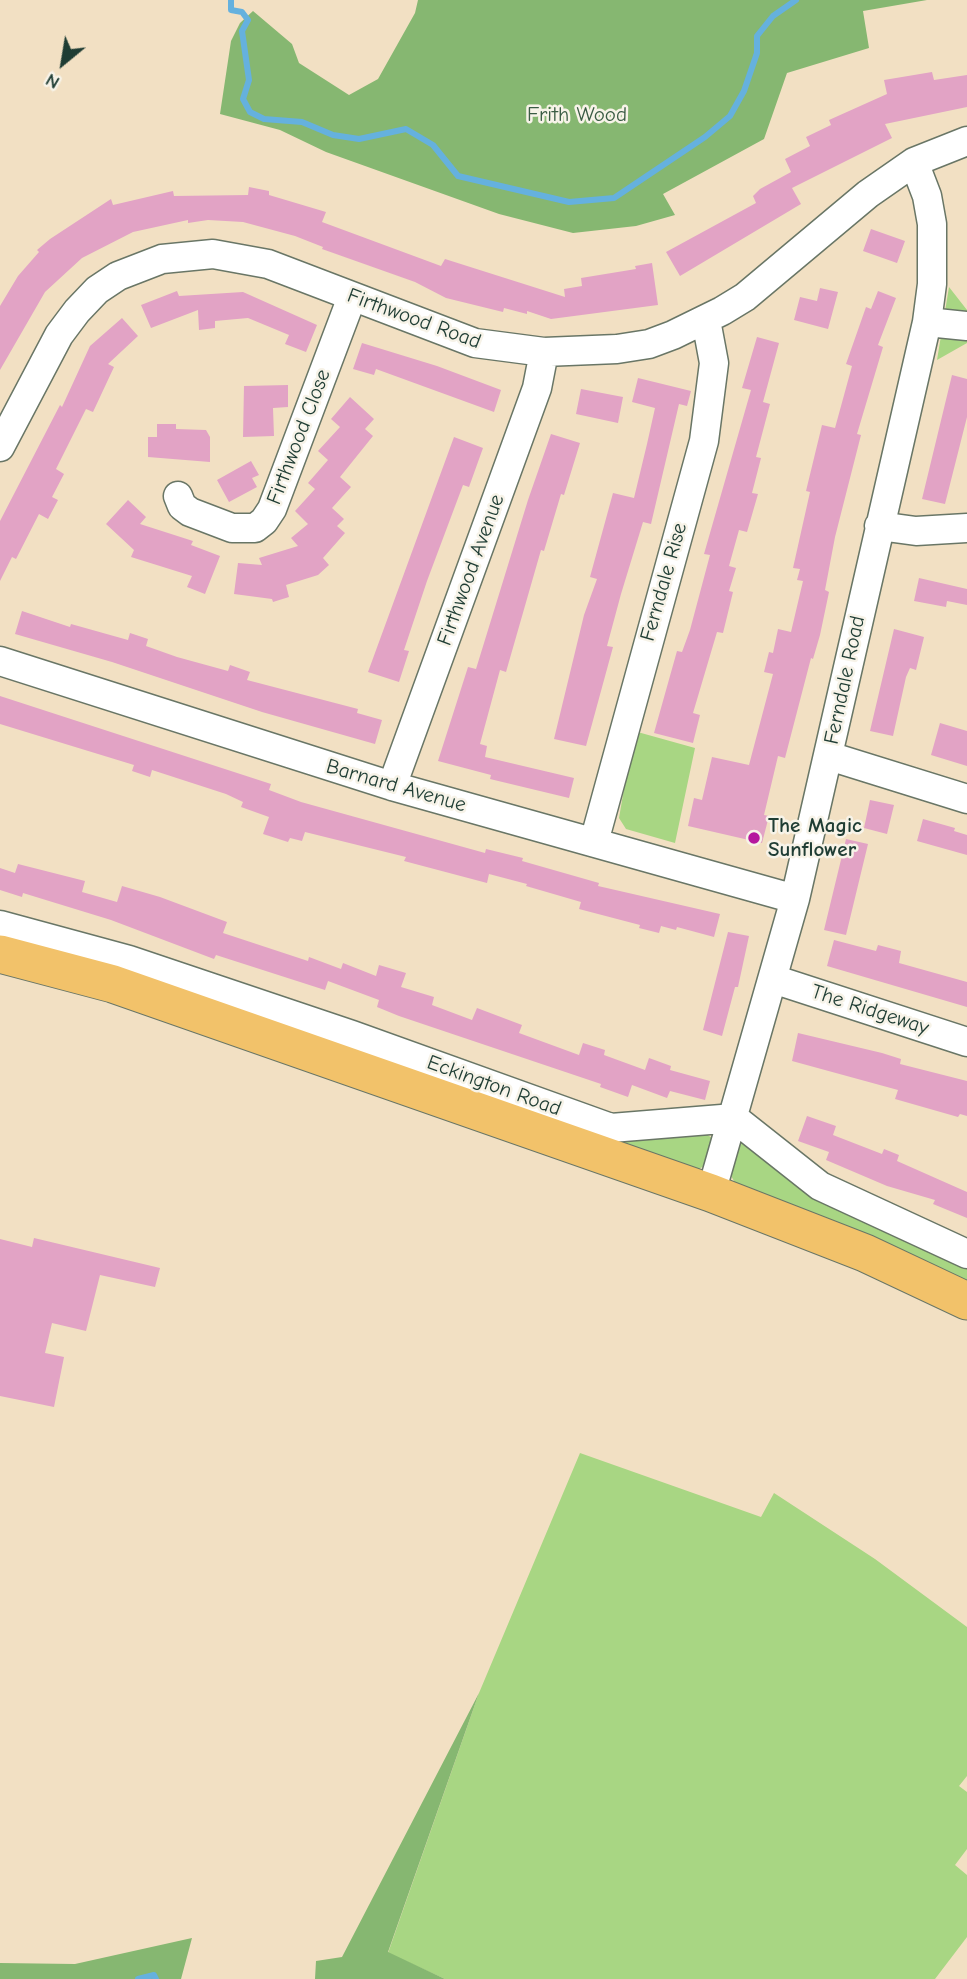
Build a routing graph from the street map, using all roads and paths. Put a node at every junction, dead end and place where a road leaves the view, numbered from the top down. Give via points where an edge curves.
1 (967, 141) edge
2 (914, 162) junction
3 (352, 297) junction
4 (706, 320) junction
5 (927, 321) junction
6 (967, 326) edge
7 (544, 352) junction
8 (0, 447) edge
9 (178, 496) dead end
10 (880, 526) junction
11 (967, 528) edge
12 (0, 661) edge
13 (829, 756) junction
14 (392, 786) junction
15 (967, 799) edge
16 (594, 842) junction
17 (795, 899) junction
18 (0, 925) edge
19 (0, 954) edge
20 (773, 979) junction
21 (967, 1042) edge
22 (734, 1118) junction
23 (711, 1193) junction
24 (967, 1254) edge
25 (967, 1301) edge

1 - 2 street, Firthwood Road
2 - 4 street, Firthwood Road via 868,194 745,297
2 - 5 street, Ferndale Road via 932,224
3 - 7 street, Firthwood Road via 475,343
3 - 8 street, Firthwood Road via 238,257 187,255 140,267 97,290 77,311 59,335
3 - 9 street, Firthwood Close via 264,521 255,528 232,528 190,512
4 - 7 street, Firthwood Road via 649,344
4 - 16 street, Ferndale Rise via 714,363 704,441
5 - 6 street
5 - 10 street, Ferndale Road
7 - 14 street, Firthwood Avenue via 537,388
10 - 11 street via 916,531
10 - 13 street, Ferndale Road
12 - 14 street, Barnard Avenue
13 - 15 street
13 - 17 street, Ferndale Road
14 - 16 street, Barnard Avenue
16 - 17 street, Barnard Avenue
17 - 20 street, Ferndale Road
18 - 22 street, Eckington Road via 130,960 611,1128
19 - 23 main road, Eckington Road via 126,988
20 - 21 street, The Ridgeway
20 - 22 street, Ferndale Road
22 - 23 street, Ferndale Road
22 - 24 street via 820,1185
23 - 25 main road, Eckington Road via 866,1253

